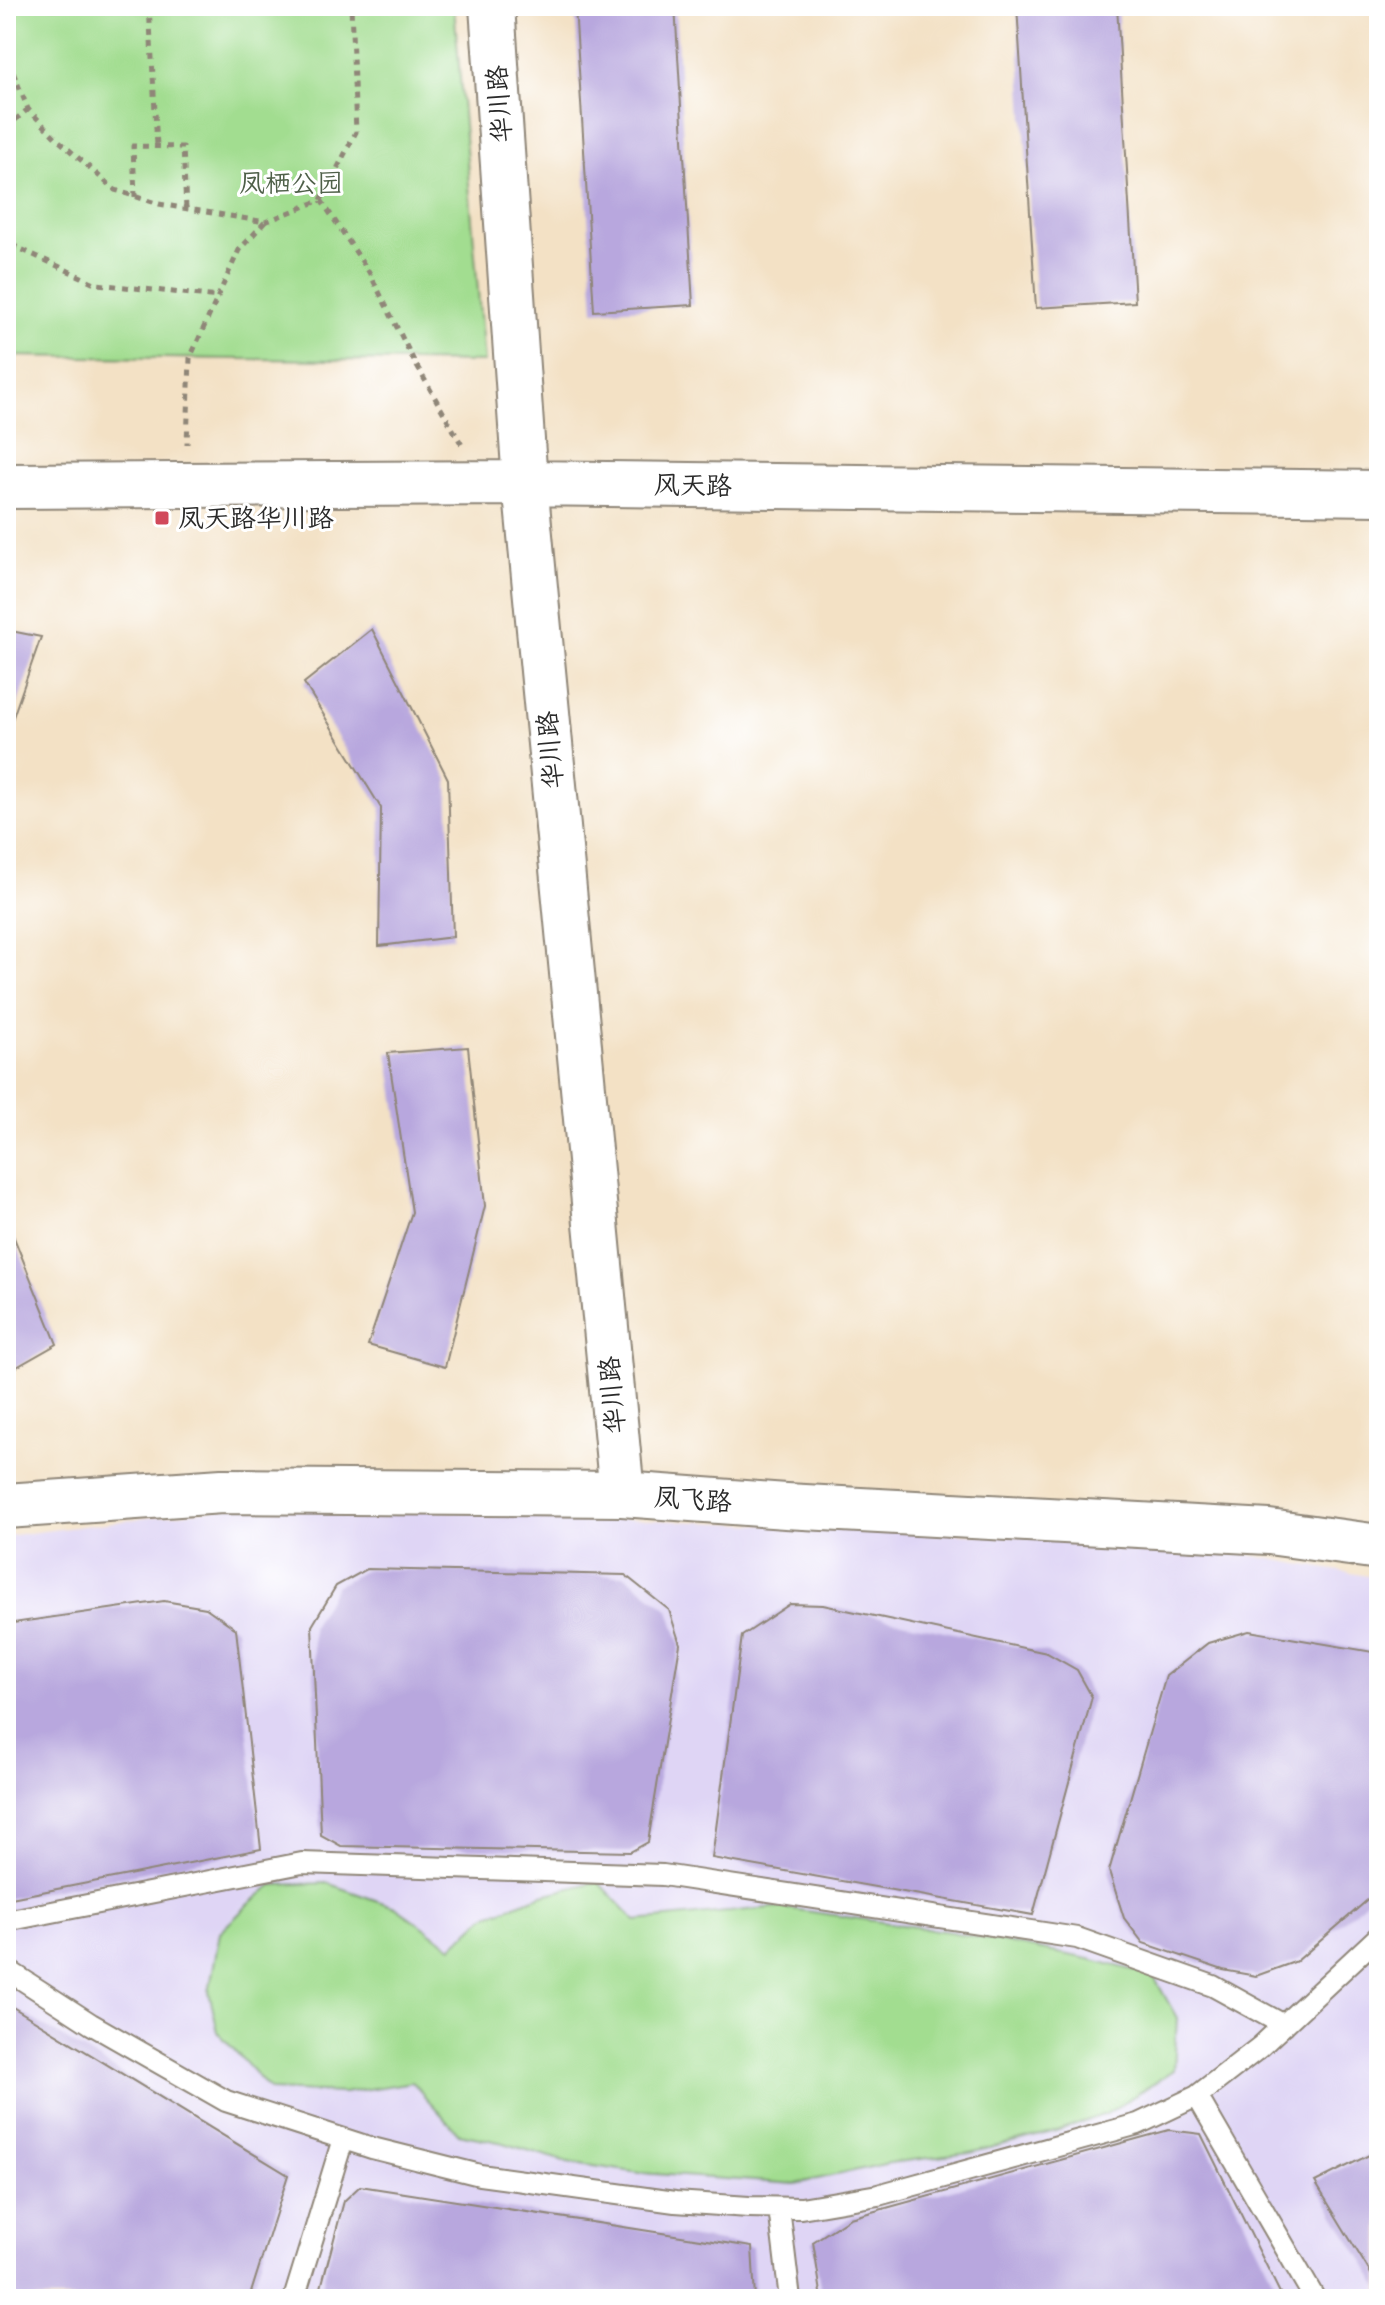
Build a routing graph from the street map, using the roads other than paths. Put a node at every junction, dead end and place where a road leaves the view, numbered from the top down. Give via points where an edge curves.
1 (492, 6) edge
2 (504, 483) junction
3 (6, 486) edge
4 (1379, 493) edge
5 (622, 1494) junction
6 (6, 1506) edge
7 (1379, 1547) edge
8 (6, 1921) edge
9 (1379, 1936) edge
10 (6, 1969) edge
11 (1284, 2025) junction
12 (1197, 2096) junction
13 (343, 2139) junction
14 (779, 2208) junction
15 (294, 2299) edge
16 (790, 2299) edge
17 (1315, 2299) edge

1 - 2 street, 华川路
2 - 3 street, 风天路
2 - 4 street, 风天路
2 - 5 street, 华川路
5 - 6 street, 凤飞路 via 222,1491
5 - 7 street, 凤飞路 via 1269,1532
8 - 11 lane via 302,1863 663,1875 1077,1938 1213,1986
9 - 11 lane
10 - 13 lane via 226,2101
11 - 12 lane
12 - 14 lane via 1138,2124 982,2168 878,2195
12 - 17 lane
13 - 14 lane via 480,2175 675,2202
13 - 15 lane
14 - 16 lane

